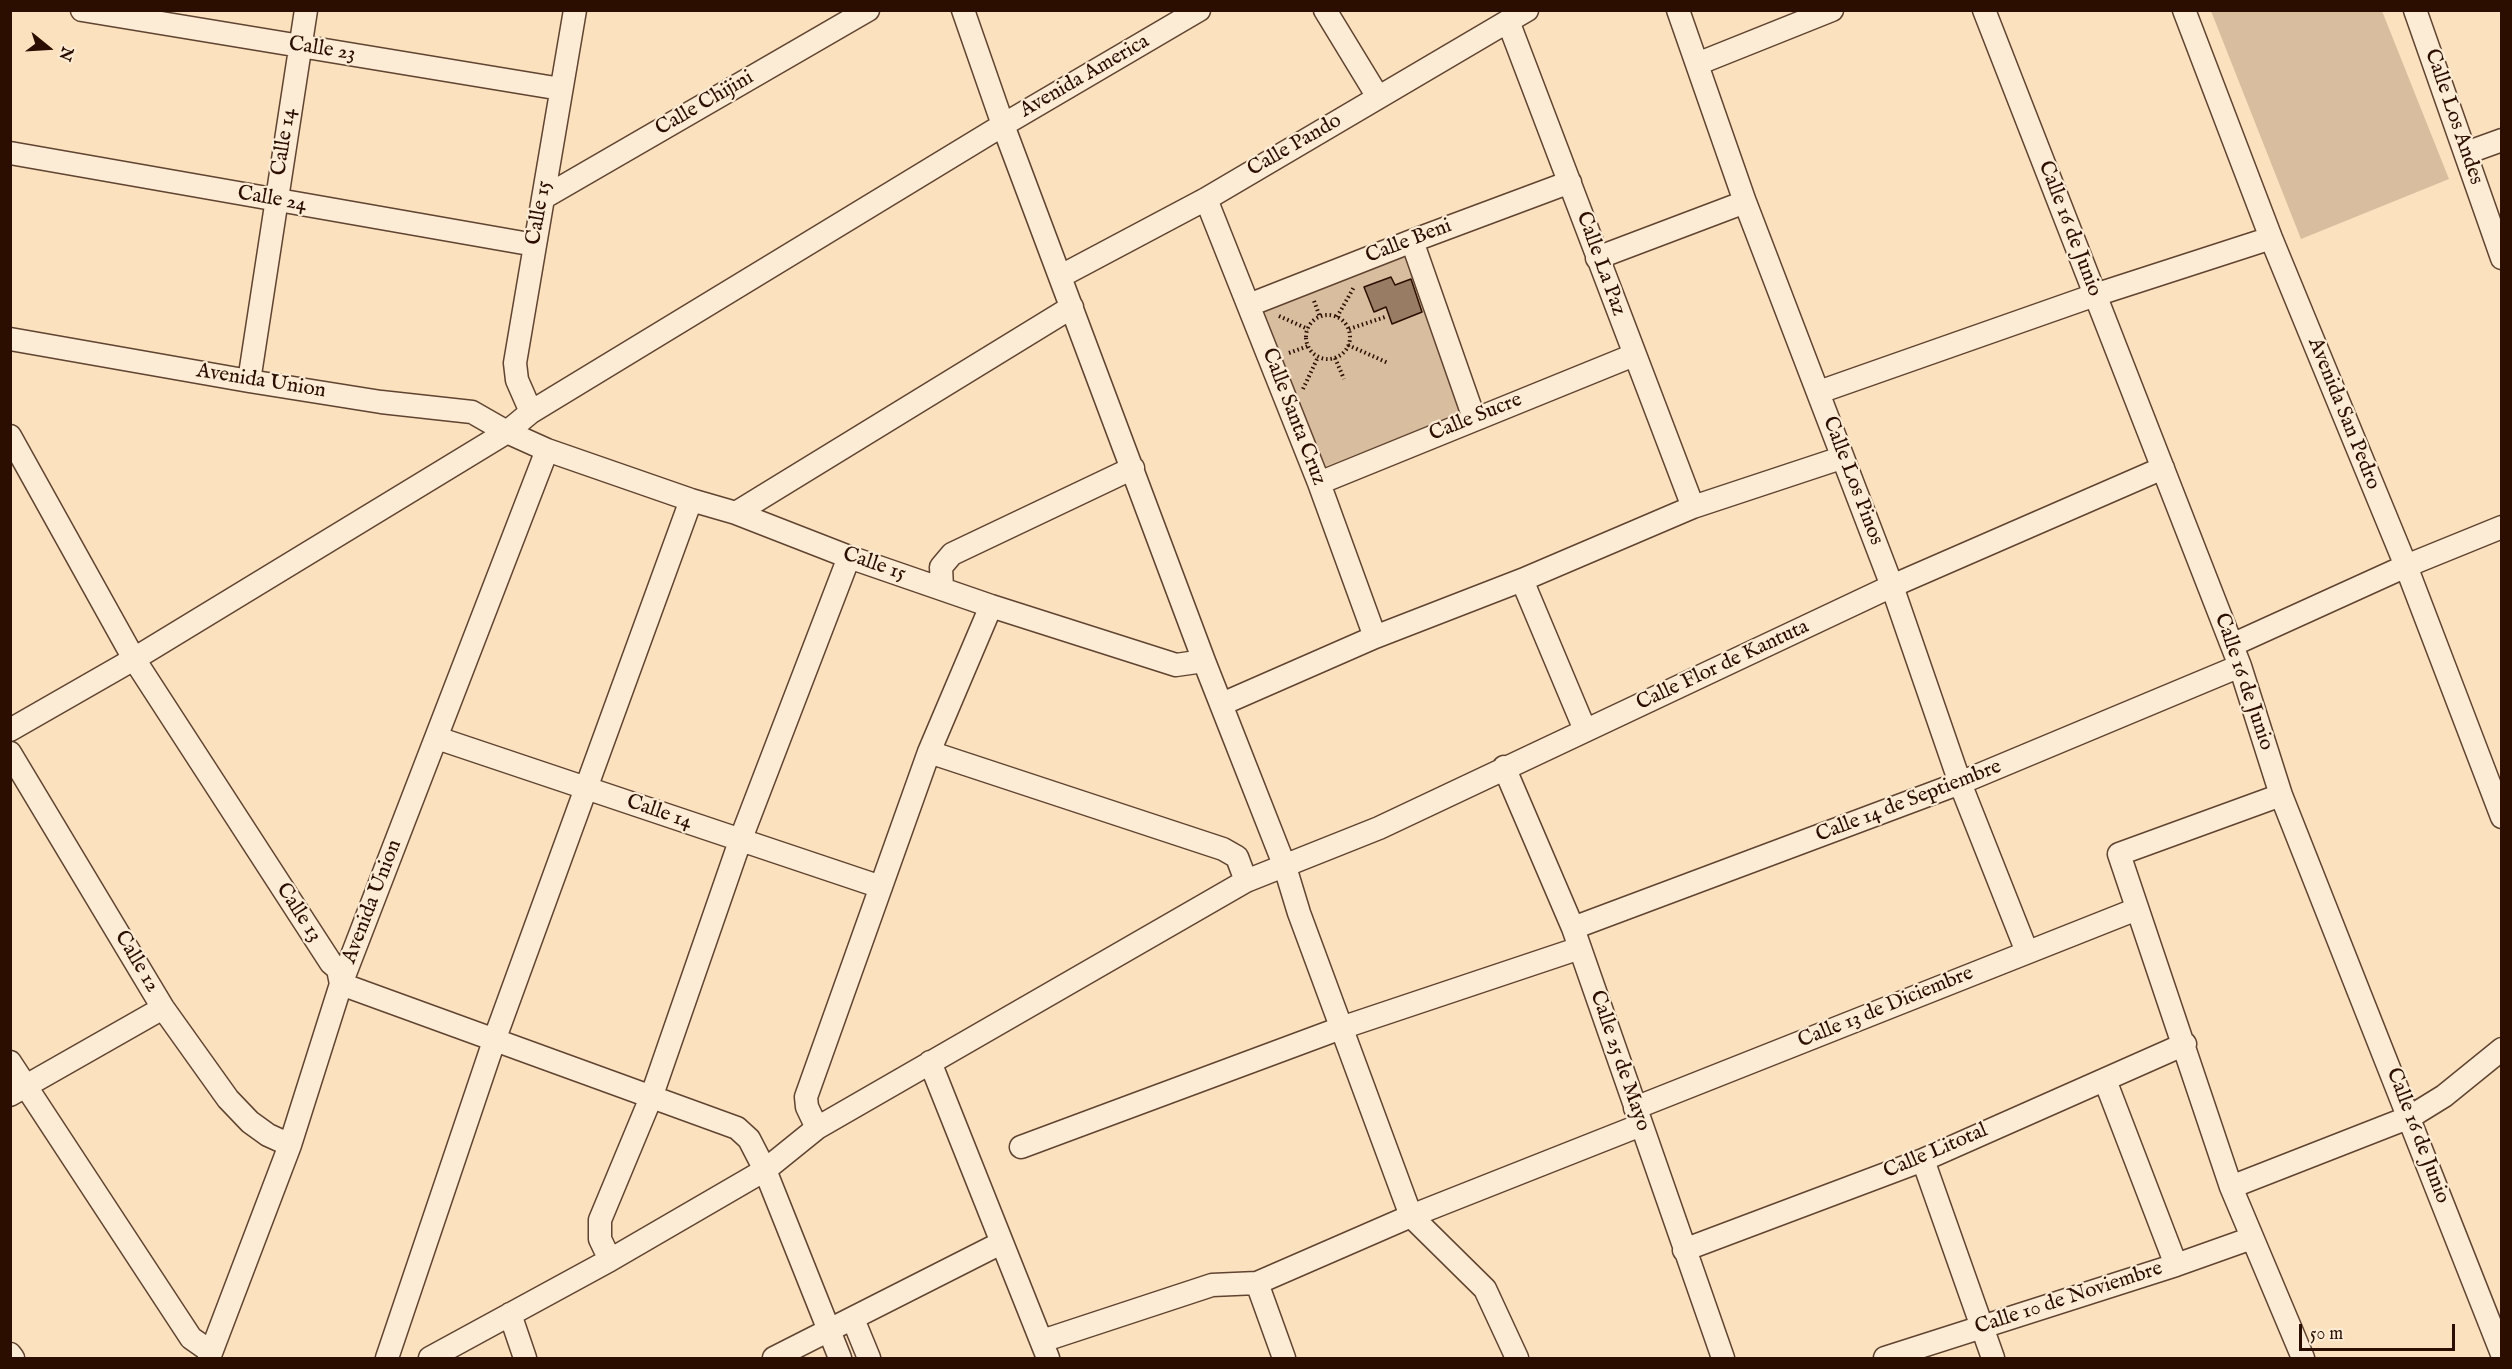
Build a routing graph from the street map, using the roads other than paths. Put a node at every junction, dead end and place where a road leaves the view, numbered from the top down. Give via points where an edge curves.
1 (82, 10) edge
2 (306, 10) edge
3 (575, 10) edge
4 (868, 10) edge
5 (963, 10) edge
6 (1198, 10) edge
7 (1325, 10) edge
8 (1678, 10) edge
9 (1832, 10) edge
10 (1984, 10) edge
11 (2184, 10) edge
12 (2415, 10) edge
13 (1518, 16) edge
14 (300, 46) junction
15 (1697, 64) junction
16 (561, 89) junction
17 (1378, 97) junction
18 (1003, 125) junction
19 (2502, 140) edge
20 (10, 153) edge
21 (2466, 153) junction
22 (1570, 182) junction
23 (543, 198) junction
24 (1206, 199) junction
25 (276, 201) junction
26 (1745, 202) junction
27 (2271, 238) junction
28 (1412, 241) junction
29 (535, 245) junction
30 (1597, 258) junction
31 (2502, 258) edge
32 (1061, 276) junction
33 (2095, 295) junction
34 (1250, 305) junction
35 (1072, 307) junction
36 (10, 339) edge
37 (1634, 355) junction
38 (249, 381) junction
39 (1819, 392) junction
40 (531, 412) junction
41 (1474, 418) junction
42 (507, 432) junction
43 (10, 436) edge
44 (547, 450) junction
45 (1841, 458) junction
46 (1133, 468) junction
47 (2163, 468) junction
48 (1319, 483) junction
49 (691, 500) junction
50 (1693, 507) junction
51 (736, 513) junction
52 (2502, 527) edge
53 (849, 557) junction
54 (2406, 566) junction
55 (1522, 580) junction
56 (1892, 586) junction
57 (942, 588) junction
58 (991, 606) junction
59 (1375, 637) junction
60 (2236, 655) junction
61 (134, 659) junction
62 (1204, 661) junction
63 (1222, 704) junction
64 (10, 730) edge
65 (1585, 730) junction
66 (437, 738) junction
67 (929, 752) junction
68 (10, 753) edge
69 (1504, 767) junction
70 (1960, 783) junction
71 (587, 788) junction
72 (2281, 795) junction
73 (2502, 817) edge
74 (740, 841) junction
75 (1284, 867) junction
76 (1246, 881) junction
77 (881, 887) junction
78 (2137, 909) junction
79 (1577, 938) junction
80 (2027, 952) junction
81 (341, 984) junction
82 (163, 1008) junction
83 (1341, 1028) junction
84 (495, 1038) junction
85 (2185, 1044) junction
86 (2502, 1049) edge
87 (10, 1062) edge
88 (930, 1062) junction
89 (2105, 1080) junction
90 (18, 1090) edge
91 (652, 1095) junction
92 (1638, 1117) junction
93 (2410, 1117) junction
94 (817, 1128) junction
95 (291, 1145) junction
96 (1021, 1147) dead end
97 (1923, 1160) junction
98 (765, 1170) junction
99 (2231, 1187) junction
100 (1412, 1216) junction
101 (2252, 1238) junction
102 (1002, 1243) junction
103 (1684, 1250) junction
104 (610, 1260) junction
105 (2176, 1265) junction
106 (1257, 1283) junction
107 (510, 1314) junction
108 (854, 1319) junction
109 (1980, 1327) junction
110 (830, 1331) junction
111 (1045, 1350) edge
112 (10, 1354) edge
113 (2502, 1354) edge
114 (210, 1355) edge
115 (14, 1359) edge
116 (387, 1359) edge
117 (430, 1359) edge
118 (525, 1359) edge
119 (774, 1359) edge
120 (840, 1359) edge
121 (868, 1359) edge
122 (1284, 1359) edge
123 (1517, 1359) edge
124 (1723, 1359) edge
125 (1885, 1359) edge
126 (1993, 1359) edge
127 (2302, 1359) edge

1 - 14 street, Calle 23
2 - 14 street, Calle 14
3 - 16 street, Calle 15
4 - 23 street, Calle Chijini
5 - 18 street
6 - 18 street, Avenida America
7 - 17 street
8 - 15 street, Calle Los Pinos
9 - 15 street
10 - 33 street, Calle 16 de Junio
11 - 27 street, Avenida San Pedro
12 - 21 street, Calle Los Andes
13 - 17 street, Calle Pando
13 - 22 street, Calle La Paz
14 - 16 street, Calle 23
14 - 25 street, Calle 14
15 - 26 street, Calle Los Pinos
16 - 23 street, Calle 15
17 - 24 street, Calle Pando
18 - 32 street
18 - 40 street, Avenida America
19 - 21 street
20 - 25 street, Calle 24
21 - 31 street, Calle Los Andes
22 - 28 street, Calle Beni
22 - 30 street, Calle La Paz
23 - 29 street, Calle 15
24 - 32 street, Calle Pando
24 - 34 street, Calle Santa Cruz
25 - 29 street, Calle 24
25 - 38 street, Calle 14
26 - 30 street
26 - 39 street, Calle Los Pinos
27 - 33 street
27 - 54 street, Avenida San Pedro
28 - 34 street, Calle Beni
28 - 41 street
29 - 40 street, Calle 15 via 514,363
30 - 37 street, Calle La Paz
32 - 35 street
33 - 39 street
33 - 47 street, Calle 16 de Junio
34 - 48 street, Calle Santa Cruz
35 - 46 street
35 - 51 street
36 - 38 street, Avenida Union
37 - 41 street, Calle Sucre
37 - 50 street, Calle La Paz
38 - 42 street, Avenida Union via 472,412
39 - 45 street, Calle Los Pinos
40 - 42 street, Avenida America
41 - 48 street, Calle Sucre
42 - 44 street, Avenida Union
42 - 61 street, Avenida America
43 - 61 street, Calle 13
44 - 49 street, Calle 15
44 - 66 street, Avenida Union
45 - 50 street
45 - 56 street, Calle Los Pinos
46 - 57 street via 952,554 941,567
46 - 62 street
47 - 56 street, Calle Flor de Kantuta
47 - 60 street, Calle 16 de Junio
48 - 59 street, Calle Santa Cruz
49 - 51 street, Calle 15
49 - 71 street
50 - 55 street
51 - 53 street, Calle 15
52 - 54 street, Calle 14 de Septiembre
53 - 57 street, Calle 15
53 - 74 street
54 - 60 street, Calle 14 de Septiembre
54 - 73 street, Avenida San Pedro
55 - 59 street
55 - 65 street
56 - 65 street, Calle Flor de Kantuta
56 - 70 street, Calle Los Pinos
57 - 58 street, Calle 15
58 - 62 street, Calle 15 via 1176,664
58 - 67 street
59 - 63 street
60 - 70 street, Calle 14 de Septiembre
60 - 72 street, Calle 16 de Junio
61 - 64 street, Avenida America
61 - 81 street, Calle 13 via 338,969
62 - 63 street
63 - 75 street
65 - 69 street, Calle Flor de Kantuta
66 - 71 street, Calle 14
66 - 81 street, Avenida Union
67 - 76 street via 1223,849 1237,857
67 - 77 street
68 - 82 street, Calle 12
69 - 75 street, Calle Flor de Kantuta via 1379,828
69 - 79 street, Calle 25 de Mayo
70 - 79 street, Calle 14 de Septiembre
70 - 80 street, Calle Los Pinos
71 - 74 street, Calle 14
71 - 84 street
72 - 78 street via 2119,854
72 - 93 street, Calle 16 de Junio
74 - 77 street, Calle 14
74 - 91 street
75 - 76 street, Calle Flor de Kantuta
75 - 83 street
76 - 88 street, Calle Flor de Kantuta
77 - 94 street via 806,1097
78 - 80 street, Calle 13 de Diciembre
78 - 85 street
79 - 83 street, Calle 14 de Septiembre
79 - 92 street, Calle 25 de Mayo
80 - 92 street, Calle 13 de Diciembre
81 - 84 street
81 - 95 street, Avenida Union
82 - 90 street
82 - 95 street, Calle 12 via 228,1099 250,1122
83 - 96 street, Calle 14 de Septiembre
83 - 100 street
84 - 91 street
84 - 116 street
85 - 89 street, Calle Litotal
85 - 99 street
86 - 93 street via 2444,1096
87 - 90 street
88 - 94 street, Calle Flor de Kantuta
88 - 102 street
89 - 97 street, Calle Litotal
89 - 105 street
90 - 114 street via 191,1338
91 - 98 street via 737,1128 749,1139
91 - 104 street via 600,1220 600,1239
92 - 100 street, Calle 13 de Diciembre
92 - 103 street, Calle 25 de Mayo
93 - 99 street
93 - 113 street, Calle 16 de Junio
94 - 98 street, Calle Flor de Kantuta
95 - 114 street, Avenida Union
97 - 103 street, Calle Litotal
97 - 109 street
98 - 104 street, Calle Flor de Kantuta
98 - 110 street
99 - 101 street
100 - 106 street, Calle 13 de Diciembre
100 - 123 street via 1485,1289
101 - 105 street, Calle 10 de Noviembre
101 - 127 street
102 - 108 street
102 - 111 street
103 - 124 street, Calle 25 de Mayo
104 - 107 street, Calle Flor de Kantuta
105 - 109 street, Calle 10 de Noviembre
106 - 111 street, Calle 13 de Diciembre via 1212,1286
106 - 122 street
107 - 117 street, Calle Flor de Kantuta
107 - 118 street
108 - 110 street
108 - 121 street
109 - 125 street, Calle 10 de Noviembre
109 - 126 street
110 - 119 street
110 - 120 street
112 - 115 street

